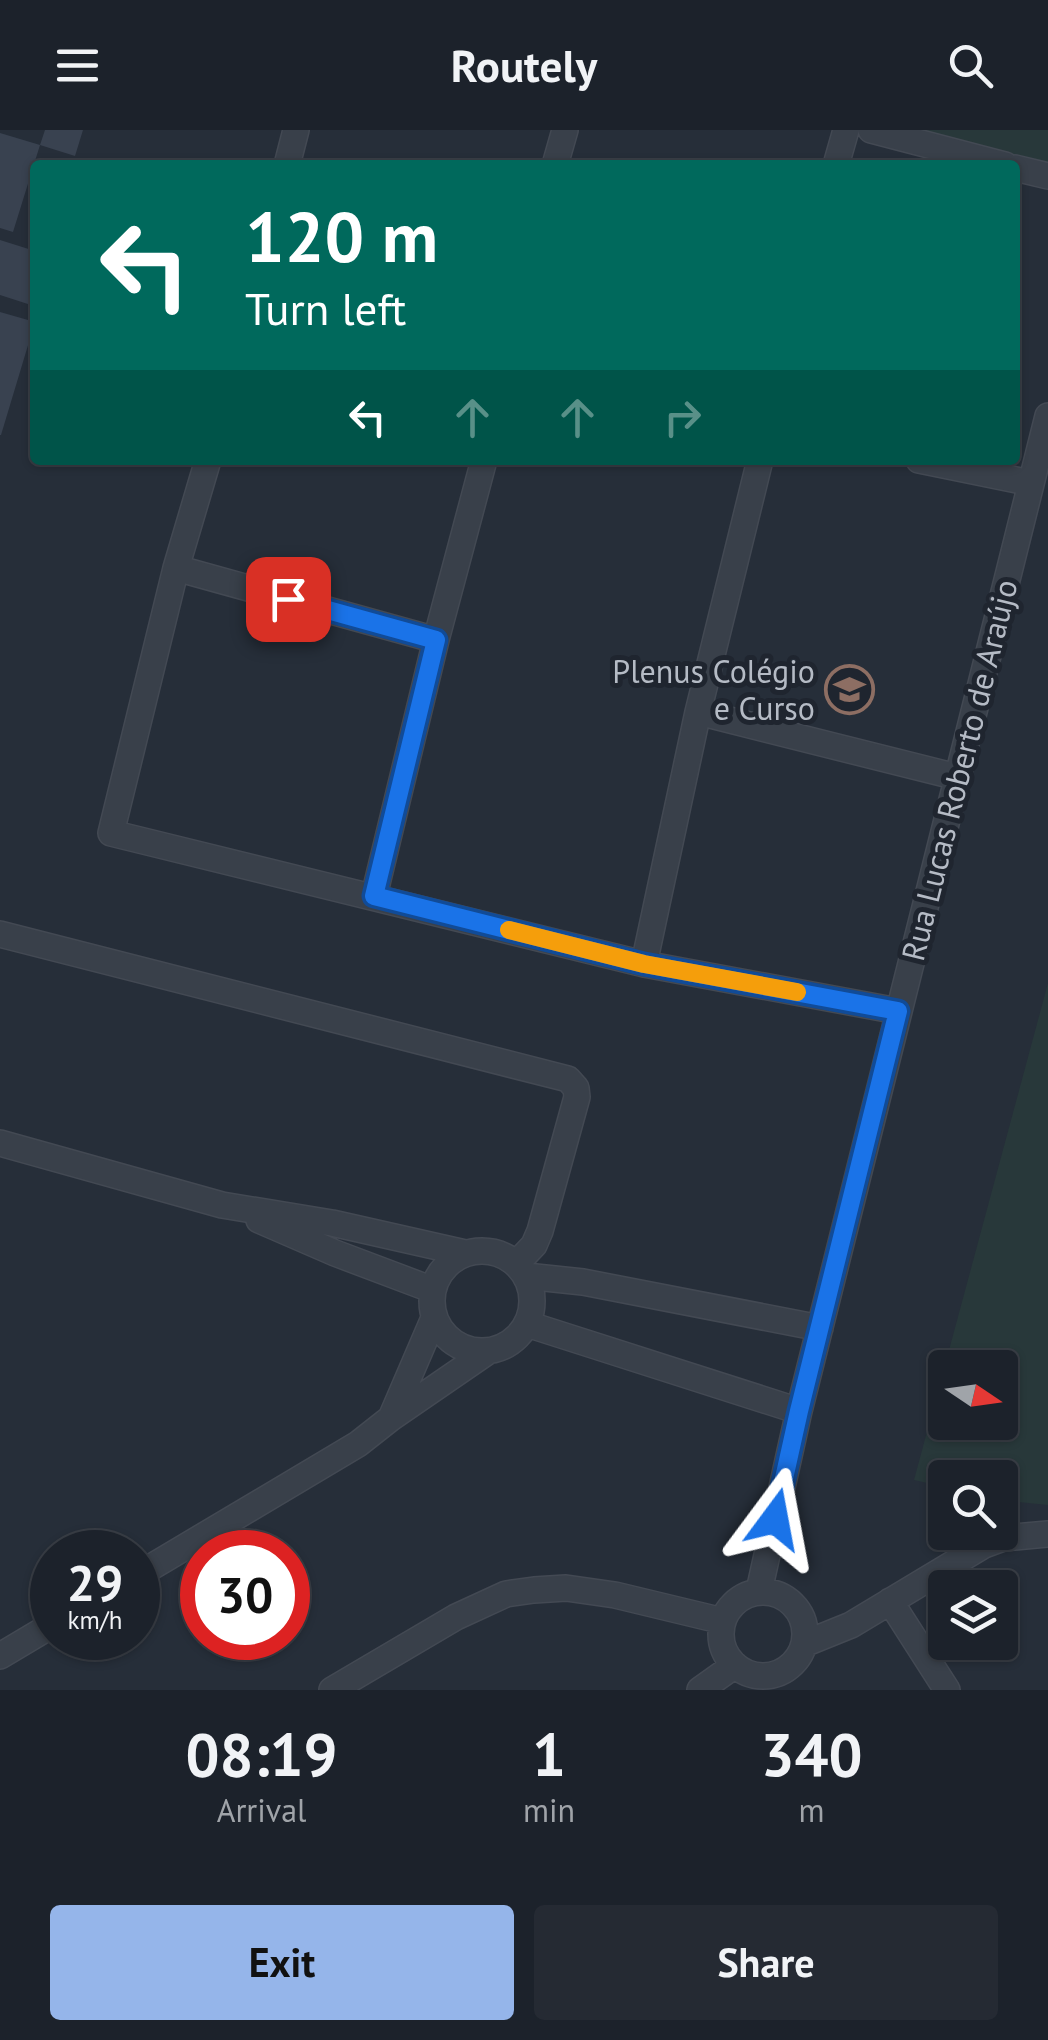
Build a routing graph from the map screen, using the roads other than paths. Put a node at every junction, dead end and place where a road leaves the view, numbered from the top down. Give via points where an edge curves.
1 (296, 130) edge
2 (565, 130) edge
3 (846, 130) edge
4 (872, 130) edge
5 (289, 160) edge
6 (557, 160) edge
7 (837, 160) edge
8 (986, 160) edge
9 (1020, 169) edge
10 (1048, 176) edge
11 (1048, 416) edge
12 (207, 465) edge
13 (483, 465) edge
14 (759, 465) edge
15 (943, 465) edge
16 (1031, 483) junction
17 (176, 568) junction
18 (436, 640) junction
19 (698, 712) junction
20 (957, 777) junction
21 (374, 896) junction
22 (0, 934) edge
23 (644, 964) junction
24 (898, 1011) junction
25 (0, 1143) edge
26 (222, 1205) junction
27 (465, 1253) junction
28 (522, 1270) junction
29 (433, 1290) junction
30 (434, 1318) junction
31 (527, 1324) junction
32 (820, 1328) junction
33 (487, 1352) junction
34 (799, 1411) junction
35 (391, 1418) junction
36 (1048, 1534) edge
37 (160, 1562) edge
38 (759, 1591) junction
39 (890, 1602) junction
40 (723, 1620) junction
41 (30, 1638) edge
42 (804, 1644) junction
43 (0, 1656) edge
44 (734, 1666) junction
45 (332, 1690) edge
46 (700, 1690) edge
47 (947, 1690) edge

1 - 5 street
2 - 6 street
3 - 7 street
4 - 8 street
9 - 10 street
11 - 16 street, Rua Lucas Roberto de Araújo
12 - 17 street
13 - 18 street
14 - 19 street
15 - 16 street
16 - 20 street, Rua Lucas Roberto de Araújo
17 - 18 street
17 - 21 street via 111,832
18 - 21 street
19 - 20 street
19 - 23 street
20 - 24 street, Rua Lucas Roberto de Araújo
21 - 23 street
22 - 28 street via 568,1079 577,1096 554,1186
23 - 24 street
24 - 32 street, Rua Lucas Roberto de Araújo
25 - 26 street
26 - 27 street
26 - 29 street
27 - 28 street via 503,1254
27 - 29 street via 450,1261
28 - 31 street via 532,1292
28 - 32 street
29 - 30 street
30 - 33 street via 455,1344
30 - 35 street
31 - 33 street via 503,1348
31 - 34 street
32 - 34 street, Rua Lucas Roberto de Araújo
33 - 35 street
34 - 38 street, Rua Lucas Roberto de Araújo
35 - 37 street
36 - 39 street via 984,1545
38 - 40 street via 730,1606
38 - 42 street via 775,1592 800,1612
39 - 42 street
39 - 47 street
40 - 44 street via 721,1637
40 - 45 street via 566,1588 506,1594
41 - 43 street
42 - 44 street via 784,1671 767,1676
44 - 46 street

